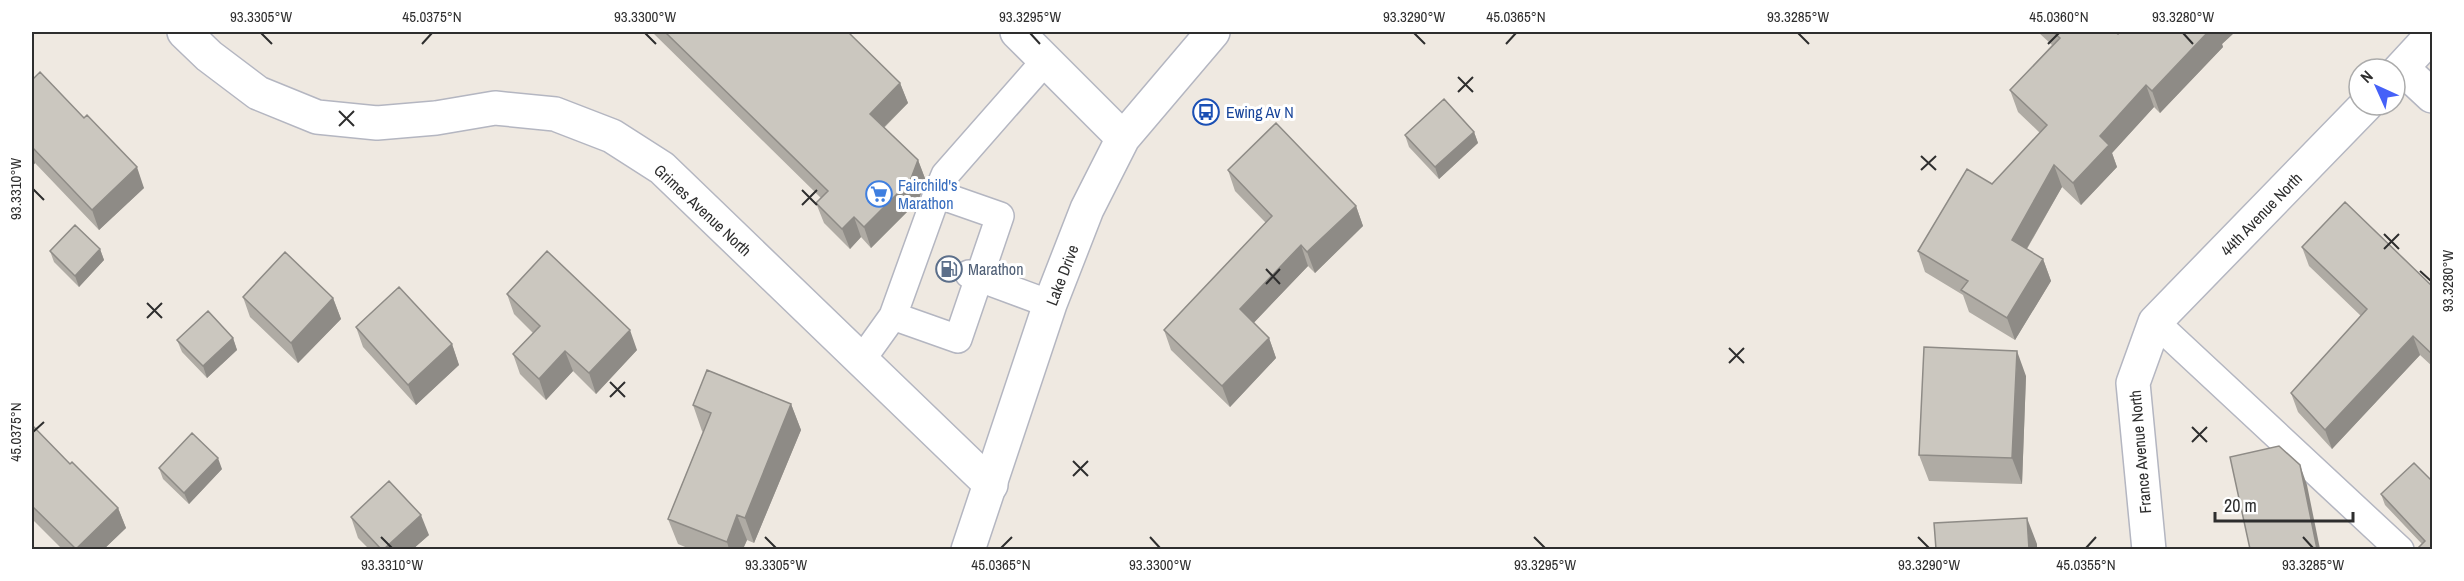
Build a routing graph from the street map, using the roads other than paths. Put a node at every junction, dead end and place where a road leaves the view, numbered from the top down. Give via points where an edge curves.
1 (184, 32) edge
2 (1017, 32) edge
3 (1213, 32) edge
4 (2433, 35) edge
5 (1046, 60) junction
6 (2407, 63) edge
7 (2407, 77) edge
8 (2433, 96) edge
9 (2354, 117) edge
10 (1124, 138) junction
11 (937, 194) junction
12 (974, 276) junction
13 (1050, 304) junction
14 (892, 316) junction
15 (2155, 322) junction
16 (860, 362) junction
17 (991, 485) junction
18 (968, 549) edge
19 (2149, 549) edge
20 (2400, 549) edge

1 - 16 street, Grimes Avenue North via 258,93 317,117 377,123 495,108 555,114 612,136 662,168
2 - 5 street
3 - 10 street, Lake Drive
4 - 6 street
5 - 10 street
5 - 11 lane via 945,175
7 - 8 street
9 - 15 street, 44th Avenue North
10 - 13 street, Lake Drive via 1087,209
11 - 12 lane via 1000,216
11 - 14 lane via 920,253
12 - 13 lane
12 - 14 lane via 958,339
13 - 17 street, Lake Drive
14 - 16 lane
15 - 19 street, France Avenue North via 2133,383
15 - 20 lane
16 - 17 street, Grimes Avenue North
17 - 18 street, Lake Drive

